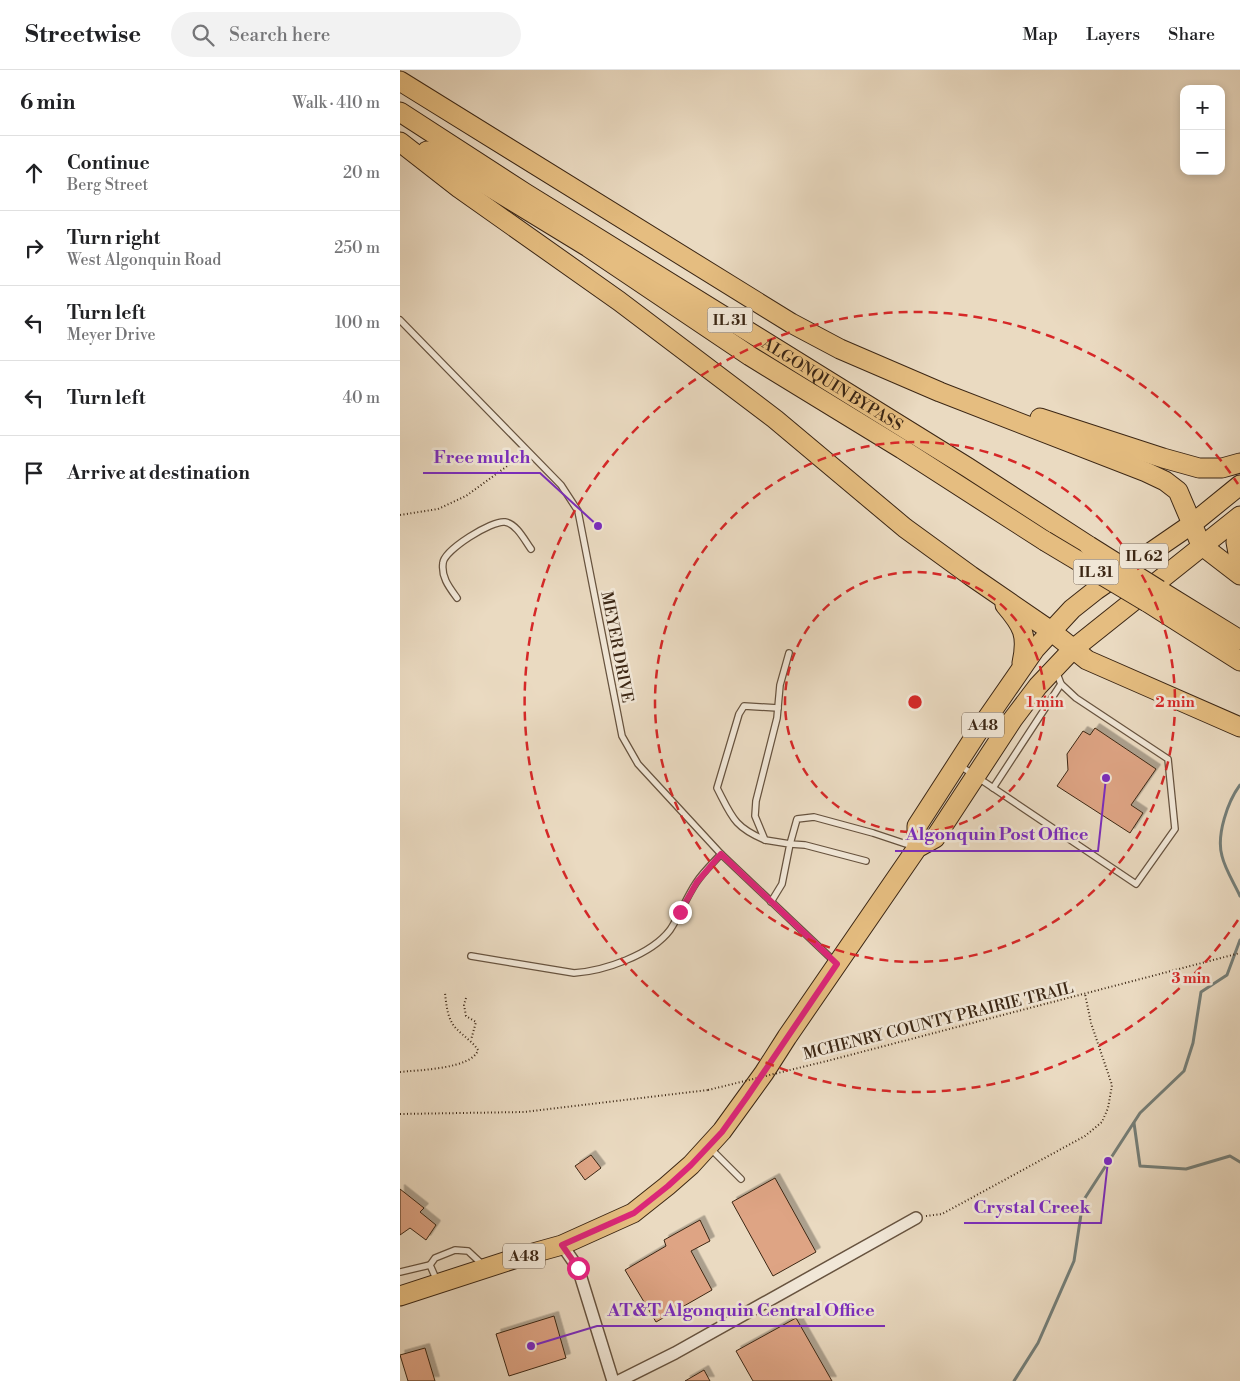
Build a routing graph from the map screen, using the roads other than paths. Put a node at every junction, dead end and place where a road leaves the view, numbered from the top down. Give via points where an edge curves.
1 (400, 81) edge
2 (400, 112) edge
3 (400, 136) edge
4 (400, 142) edge
5 (400, 320) edge
6 (903, 375) junction
7 (1240, 462) edge
8 (1240, 485) edge
9 (1240, 517) edge
10 (1192, 524) junction
11 (1201, 545) junction
12 (531, 550) dead end
13 (1240, 564) edge
14 (1240, 575) edge
15 (993, 590) junction
16 (1153, 596) junction
17 (457, 598) dead end
18 (1051, 631) junction
19 (1240, 640) edge
20 (1072, 650) junction
21 (789, 653) dead end
22 (1240, 661) edge
23 (1021, 668) junction
24 (1058, 676) junction
25 (778, 708) junction
26 (1240, 727) edge
27 (957, 764) junction
28 (976, 776) junction
29 (993, 788) junction
30 (766, 840) junction
31 (790, 844) junction
32 (917, 848) junction
33 (721, 854) junction
34 (866, 862) dead end
35 (772, 902) junction
36 (471, 956) dead end
37 (837, 964) junction
38 (708, 1146) junction
39 (741, 1179) dead end
40 (916, 1218) road end
41 (562, 1245) junction
42 (430, 1265) junction
43 (487, 1268) junction
44 (400, 1272) edge
45 (438, 1284) junction
46 (400, 1296) edge
47 (613, 1381) edge
48 (619, 1381) edge

1 - 6 main road via 791,323 840,349
2 - 16 main road, ALGONQUIN BYPASS / IL 31, bridge via 959,462 1060,527
3 - 16 main road, ALGONQUIN BYPASS / IL 31, bridge via 588,247 750,356 1045,542
4 - 15 main road via 760,407 905,528
5 - 33 lane, MEYER DRIVE via 561,485 578,511 622,736 638,764
6 - 7 main road via 940,384 1199,468 1222,468
6 - 10 main road via 1165,481 1178,491
8 - 10 main road, IL 62
9 - 11 main road, IL 62
9 - 13 main road via 1236,542
10 - 11 main road
10 - 18 main road, IL 62 via 1096,590
11 - 14 main road
11 - 20 main road, IL 62
12 - 17 lane via 512,524 497,523 484,529 449,552 443,560 445,582
15 - 18 main road
15 - 23 main road via 1016,617 1025,636
16 - 19 main road, ALGONQUIN BYPASS / IL 31
16 - 22 main road, ALGONQUIN BYPASS / IL 31
18 - 20 main road
18 - 23 main road, A48
20 - 24 main road, A48
20 - 26 main road via 1087,660
21 - 25 lane via 780,685
23 - 27 main road, A48
24 - 28 main road, A48 via 1038,686
24 - 29 lane
24 - 29 lane via 1076,698 1168,759 1175,829 1136,884
25 - 30 lane via 756,801 756,816
25 - 30 lane via 744,706 718,788 738,825
27 - 28 lane
27 - 32 main road, A48 via 917,826
28 - 29 lane
28 - 32 main road, A48 via 935,838
30 - 31 lane
31 - 32 lane via 797,819 814,817
31 - 34 lane
31 - 35 lane via 782,884
32 - 37 main road, A48
33 - 35 lane, MEYER DRIVE
33 - 36 lane via 697,882 670,930 630,958 610,967 574,973
35 - 37 lane, MEYER DRIVE
37 - 38 main road, A48 via 764,1074
38 - 39 lane
38 - 41 main road, A48 via 668,1186 634,1213
40 - 48 street
41 - 43 main road, A48
41 - 47 street via 578,1268
42 - 43 lane via 435,1258 456,1250 468,1251
42 - 44 lane
42 - 45 lane
43 - 45 main road, A48
45 - 46 main road, A48

